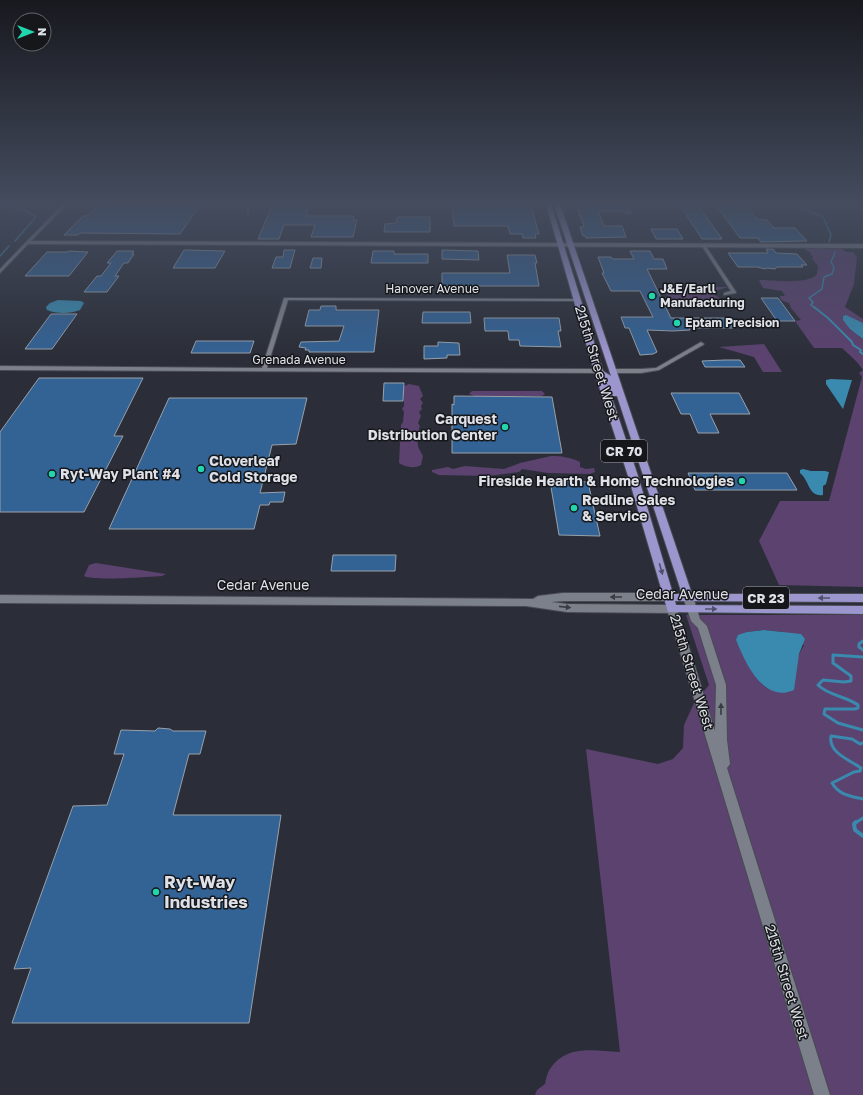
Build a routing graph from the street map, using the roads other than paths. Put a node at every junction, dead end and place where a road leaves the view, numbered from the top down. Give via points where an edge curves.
1 (16, 255) edge
2 (564, 255) edge
3 (574, 255) edge
4 (710, 255) edge
5 (0, 272) edge
6 (726, 294) dead end
7 (578, 300) junction
8 (586, 330) junction
9 (701, 344) dead end
10 (0, 368) edge
11 (264, 369) junction
12 (598, 371) junction
13 (614, 371) junction
14 (628, 413) junction
15 (669, 597) junction
16 (688, 597) junction
17 (863, 598) edge
18 (0, 599) edge
19 (526, 602) junction
20 (672, 609) junction
21 (691, 609) junction
22 (863, 610) edge
23 (728, 789) junction
24 (822, 1095) edge

1 - 5 street
2 - 7 main road, 215th Street West / CR 70
3 - 13 main road, 215th Street West / CR 70
4 - 6 street via 734,292
7 - 8 main road, 215th Street West / CR 70
7 - 11 street, Hanover Avenue via 286,299
8 - 12 main road, 215th Street West / CR 70
8 - 13 main road via 603,365
9 - 13 street via 657,369
10 - 11 street, Grenada Avenue
11 - 12 street, Grenada Avenue
12 - 14 main road via 608,378 620,406
12 -> 15 main road, 215th Street West / CR 70
13 - 14 main road, 215th Street West / CR 70
14 - 16 main road, 215th Street West / CR 70
15 - 16 main road, Cedar Avenue / CR 23
15 -> 19 main road, Cedar Avenue / CR 23 via 563,597
15 - 20 main road, 215th Street West / CR 70
17 -> 16 main road, Cedar Avenue / CR 23
16 - 21 street
18 - 19 main road, Cedar Avenue / CR 23
19 -> 20 main road, Cedar Avenue / CR 23 via 567,608
20 - 21 main road, Cedar Avenue / CR 23
20 - 23 street, 215th Street West
21 -> 22 main road, Cedar Avenue / CR 23
23 -> 21 street via 721,740 719,678 702,626
23 - 24 street, 215th Street West

